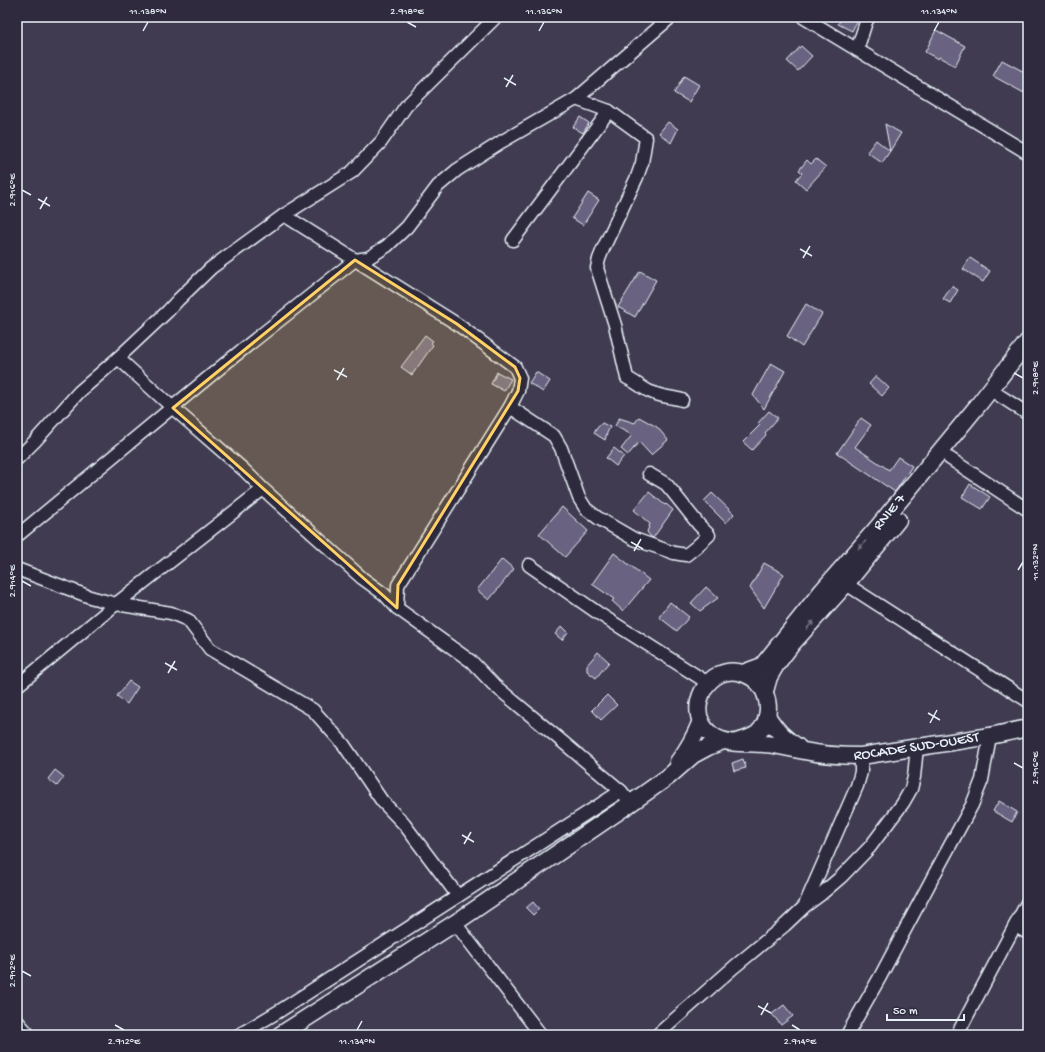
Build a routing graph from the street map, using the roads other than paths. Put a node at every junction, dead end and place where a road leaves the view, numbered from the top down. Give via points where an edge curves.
1 (496, 17) edge
2 (671, 17) edge
3 (803, 17) edge
4 (869, 17) edge
5 (857, 50) junction
6 (576, 99) junction
7 (609, 111) junction
8 (1028, 153) edge
9 (284, 215) junction
10 (513, 240) dead end
11 (355, 260) junction
12 (1028, 341) edge
13 (1028, 354) edge
14 (118, 358) junction
15 (997, 394) junction
16 (682, 400) dead end
17 (510, 407) junction
18 (173, 408) junction
19 (1028, 414) edge
20 (949, 458) junction
21 (17, 459) edge
22 (649, 474) dead end
23 (263, 489) junction
24 (1028, 510) edge
25 (17, 536) edge
26 (529, 565) dead end
27 (17, 569) edge
28 (846, 584) junction
29 (116, 604) junction
30 (397, 608) junction
31 (743, 673) junction
32 (708, 683) junction
33 (17, 686) edge
34 (765, 691) junction
35 (1028, 701) edge
36 (767, 716) junction
37 (701, 721) junction
38 (1028, 728) edge
39 (990, 736) junction
40 (730, 742) junction
41 (917, 747) junction
42 (805, 751) junction
43 (861, 756) junction
44 (668, 776) junction
45 (620, 791) junction
46 (631, 803) junction
47 (458, 896) junction
48 (1028, 900) edge
49 (805, 906) junction
50 (455, 923) junction
51 (1015, 926) junction
52 (1028, 933) edge
53 (17, 1021) edge
54 (29, 1035) edge
55 (239, 1035) edge
56 (280, 1035) edge
57 (541, 1035) edge
58 (657, 1035) edge
59 (847, 1035) edge
60 (957, 1035) edge

1 - 9 street via 406,106 381,142 352,172
2 - 6 street
3 - 5 street
4 - 5 street
5 - 8 street
6 - 7 street
6 - 11 street via 457,170 438,186 407,227 387,246 368,258
7 - 10 street
7 - 16 street via 646,138 637,177 602,249 597,268 627,378 649,392
9 - 11 street
9 - 14 street via 211,268
11 - 17 street via 457,324 515,367 520,378 518,391
11 - 18 street
12 -> 31 main road, RNIE 7 / RNIE 7 via 762,666
13 - 15 main road, RNIE 7 / RNIE 7
14 - 18 street
14 - 21 street via 79,392
15 - 19 street
15 - 20 main road, RNIE 7 / RNIE 7
17 - 22 street via 554,436 561,448 578,498 586,509 634,539 686,555 709,535 666,484
17 - 30 street via 398,585
18 - 23 street
18 - 25 street
20 - 24 street
20 - 28 main road, RNIE 7 / RNIE 7
23 - 29 street
23 - 30 street
26 - 32 street via 598,613
27 - 29 street via 90,597
34 -> 28 main road, RNIE 7 / RNIE 7 via 776,665
28 - 35 street
29 - 33 street
29 - 47 street via 171,614 188,620 210,649 313,710 344,744 382,801 404,824
30 - 45 street via 472,662 494,684
31 - 32 main road, RNIE 7 via 721,674
31 - 34 main road via 752,677
32 - 37 main road via 699,699
34 - 36 main road, RNIE 7 via 768,703
36 - 40 main road via 756,734 748,739
36 - 42 main road, ROCADE SUD-OUEST via 783,736
37 - 40 main road via 714,737
37 - 44 main road via 685,754
38 - 39 main road, ROCADE SUD-OUEST
39 - 41 main road, ROCADE SUD-OUEST
39 - 59 street via 982,780 972,805
40 - 42 main road, ROCADE SUD-OUEST via 774,745
40 - 44 main road via 708,747 693,755
41 - 43 main road, ROCADE SUD-OUEST
41 - 49 street via 911,789 903,803 870,847
42 - 43 main road, ROCADE SUD-OUEST
43 - 49 street via 861,772 857,786
44 - 46 main road
45 - 46 street
45 - 47 street
46 - 50 main road
47 - 55 street
48 - 51 street
49 - 58 street
50 - 56 main road
50 - 57 street
51 - 52 street
51 - 60 street
53 - 54 street

